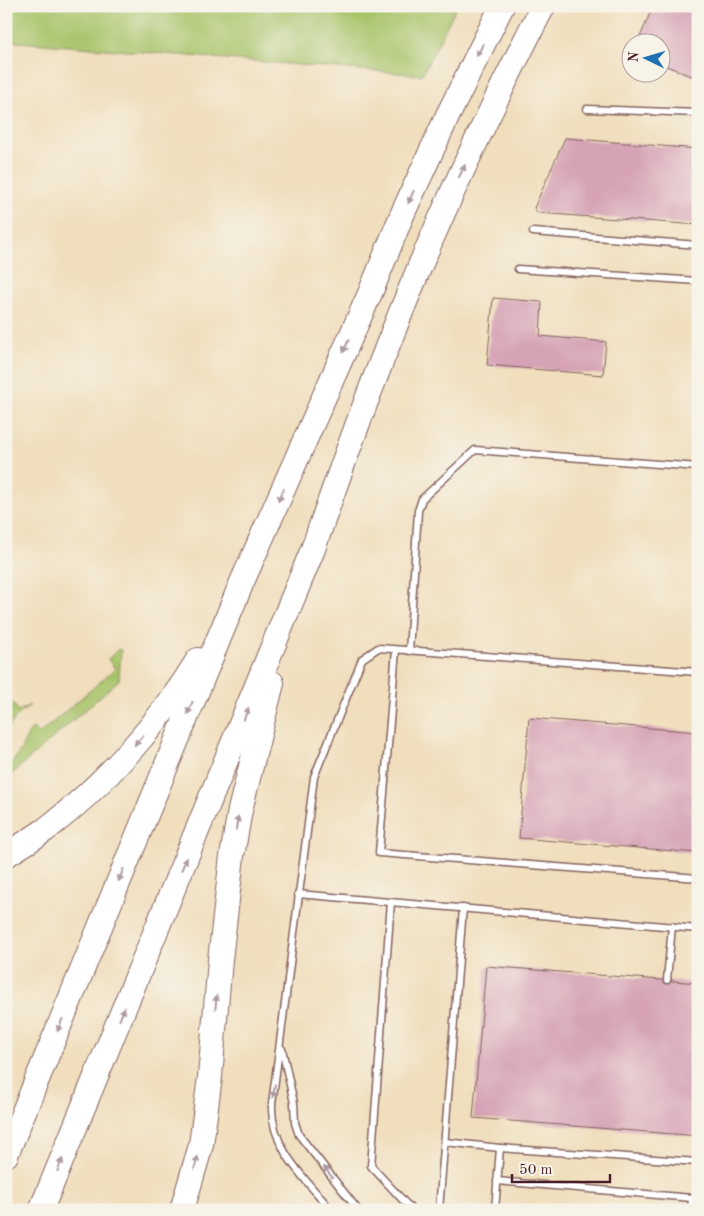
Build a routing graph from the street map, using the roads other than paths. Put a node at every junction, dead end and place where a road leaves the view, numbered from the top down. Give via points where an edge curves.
1 (502, 6) edge
2 (543, 6) edge
3 (588, 109) dead end
4 (698, 114) edge
5 (533, 232) dead end
6 (698, 245) edge
7 (518, 269) dead end
8 (698, 281) edge
9 (698, 467) edge
10 (305, 570) junction
11 (242, 582) junction
12 (396, 650) junction
13 (409, 650) junction
14 (698, 672) edge
15 (6, 855) edge
16 (698, 878) edge
17 (298, 894) junction
18 (392, 902) junction
19 (462, 908) junction
20 (672, 926) junction
21 (698, 929) edge
22 (667, 980) dead end
23 (280, 1042) junction
24 (444, 1142) junction
25 (500, 1148) junction
26 (6, 1155) edge
27 (698, 1162) edge
28 (497, 1181) junction
29 (695, 1198) edge
30 (41, 1210) edge
31 (182, 1210) edge
32 (331, 1210) edge
33 (358, 1210) edge
34 (412, 1210) edge
35 (439, 1210) edge
36 (495, 1210) edge
37 (691, 1210) edge

1 -> 11 highway via 417,182
10 -> 2 highway via 417,272 505,80
3 - 4 lane
5 - 6 lane
7 - 8 lane
9 - 13 lane via 476,450 422,498 418,510
30 -> 10 highway
31 -> 10 highway via 201,1145 232,856 240,810 270,688
11 -> 15 highway via 194,667 143,735 85,796 45,830
11 -> 26 highway
12 - 13 lane
12 - 16 lane via 379,853
12 - 17 lane via 378,648 362,659 314,777
13 - 14 lane
17 - 18 lane
17 - 23 lane
18 - 19 lane
18 - 34 lane via 371,1166
19 - 20 lane
19 - 24 lane
20 - 21 lane
20 - 22 lane
23 -> 32 lane via 272,1104 273,1126 284,1152
33 -> 23 lane via 299,1135
24 - 25 lane
24 - 35 lane
25 - 27 lane
25 - 28 lane
28 - 29 lane
28 - 36 lane
29 - 37 lane

